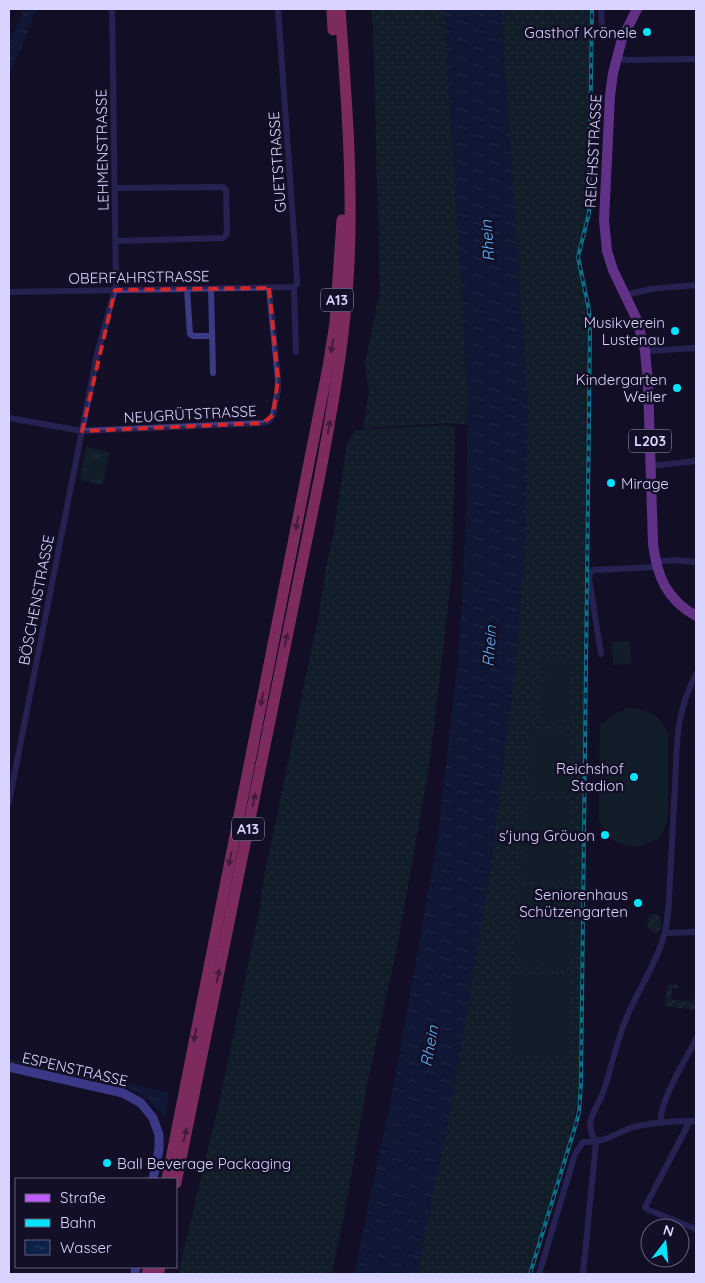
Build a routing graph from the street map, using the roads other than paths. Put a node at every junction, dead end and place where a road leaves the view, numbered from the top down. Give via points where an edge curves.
1 (112, 9) edge
2 (278, 9) edge
3 (334, 9) edge
4 (348, 9) edge
5 (600, 9) edge
6 (637, 9) edge
7 (622, 39) junction
8 (616, 58) junction
9 (696, 59) edge
10 (346, 103) junction
11 (116, 188) junction
12 (116, 241) junction
13 (696, 285) edge
14 (294, 287) junction
15 (269, 288) junction
16 (187, 289) junction
17 (210, 289) junction
18 (114, 290) junction
19 (9, 292) edge
20 (625, 296) junction
21 (212, 336) junction
22 (696, 348) edge
23 (645, 351) junction
24 (296, 352) dead end
25 (213, 374) dead end
26 (9, 418) edge
27 (82, 431) junction
28 (696, 461) edge
29 (651, 466) junction
30 (696, 562) edge
31 (656, 565) junction
32 (696, 616) edge
33 (601, 654) dead end
34 (696, 674) edge
35 (9, 802) edge
36 (696, 932) edge
37 (665, 933) junction
38 (696, 1039) edge
39 (9, 1067) edge
40 (693, 1121) edge
41 (661, 1123) junction
42 (596, 1142) junction
43 (153, 1178) edge
44 (167, 1178) edge
45 (177, 1178) edge
46 (696, 1229) edge
47 (539, 1274) edge
48 (583, 1274) edge

1 - 11 street, LEHMENSTRASSE
2 - 14 street, GUETSTRASSE via 295,230 297,284
3 - 10 highway, A13
3 -> 44 highway, A13 via 343,201 335,323
4 - 10 highway, A13 via 350,95
5 - 7 street via 602,28
6 - 7 main road, REICHSSTRASSE / L203
7 - 8 main road, REICHSSTRASSE / L203
8 - 9 street
8 - 20 main road, REICHSSTRASSE / L203 via 610,96 604,220 607,251
45 -> 10 highway, A13 via 320,475 338,370 350,230
11 - 12 street, LEHMENSTRASSE
11 - 12 street via 223,187 226,190 228,234 223,238
12 - 18 street, LEHMENSTRASSE
13 - 20 street via 651,289
14 - 15 street
14 - 24 street, GUETSTRASSE
15 - 17 street, OBERFAHRSTRASSE
15 - 27 street, NEUGRÜTSTRASSE via 278,386 269,421
16 - 17 street, OBERFAHRSTRASSE
16 - 18 street, OBERFAHRSTRASSE
16 - 21 street via 190,334
17 - 21 street
18 - 19 street, OBERFAHRSTRASSE
18 - 27 street, BÖSCHENSTRASSE
20 - 23 main road, L203 via 637,320
21 - 25 street
22 - 23 street
23 - 29 main road, L203
26 - 27 street, NEUGRÜTSTRASSE
27 - 35 street, BÖSCHENSTRASSE
28 - 29 street
29 - 31 main road, L203
30 - 31 street via 673,560
31 - 32 main road, L203 via 673,597
31 - 33 street via 590,573
34 - 37 street via 677,727
36 - 37 street
37 - 42 street via 627,1017 600,1101 591,1114 590,1131
38 - 41 street via 666,1099
39 - 43 street, ESPENSTRASSE via 123,1093 141,1103 153,1118 159,1135
40 - 41 street
40 - 46 street via 645,1207
41 - 42 street via 637,1126
42 - 47 street via 583,1142 575,1154
42 - 48 street

